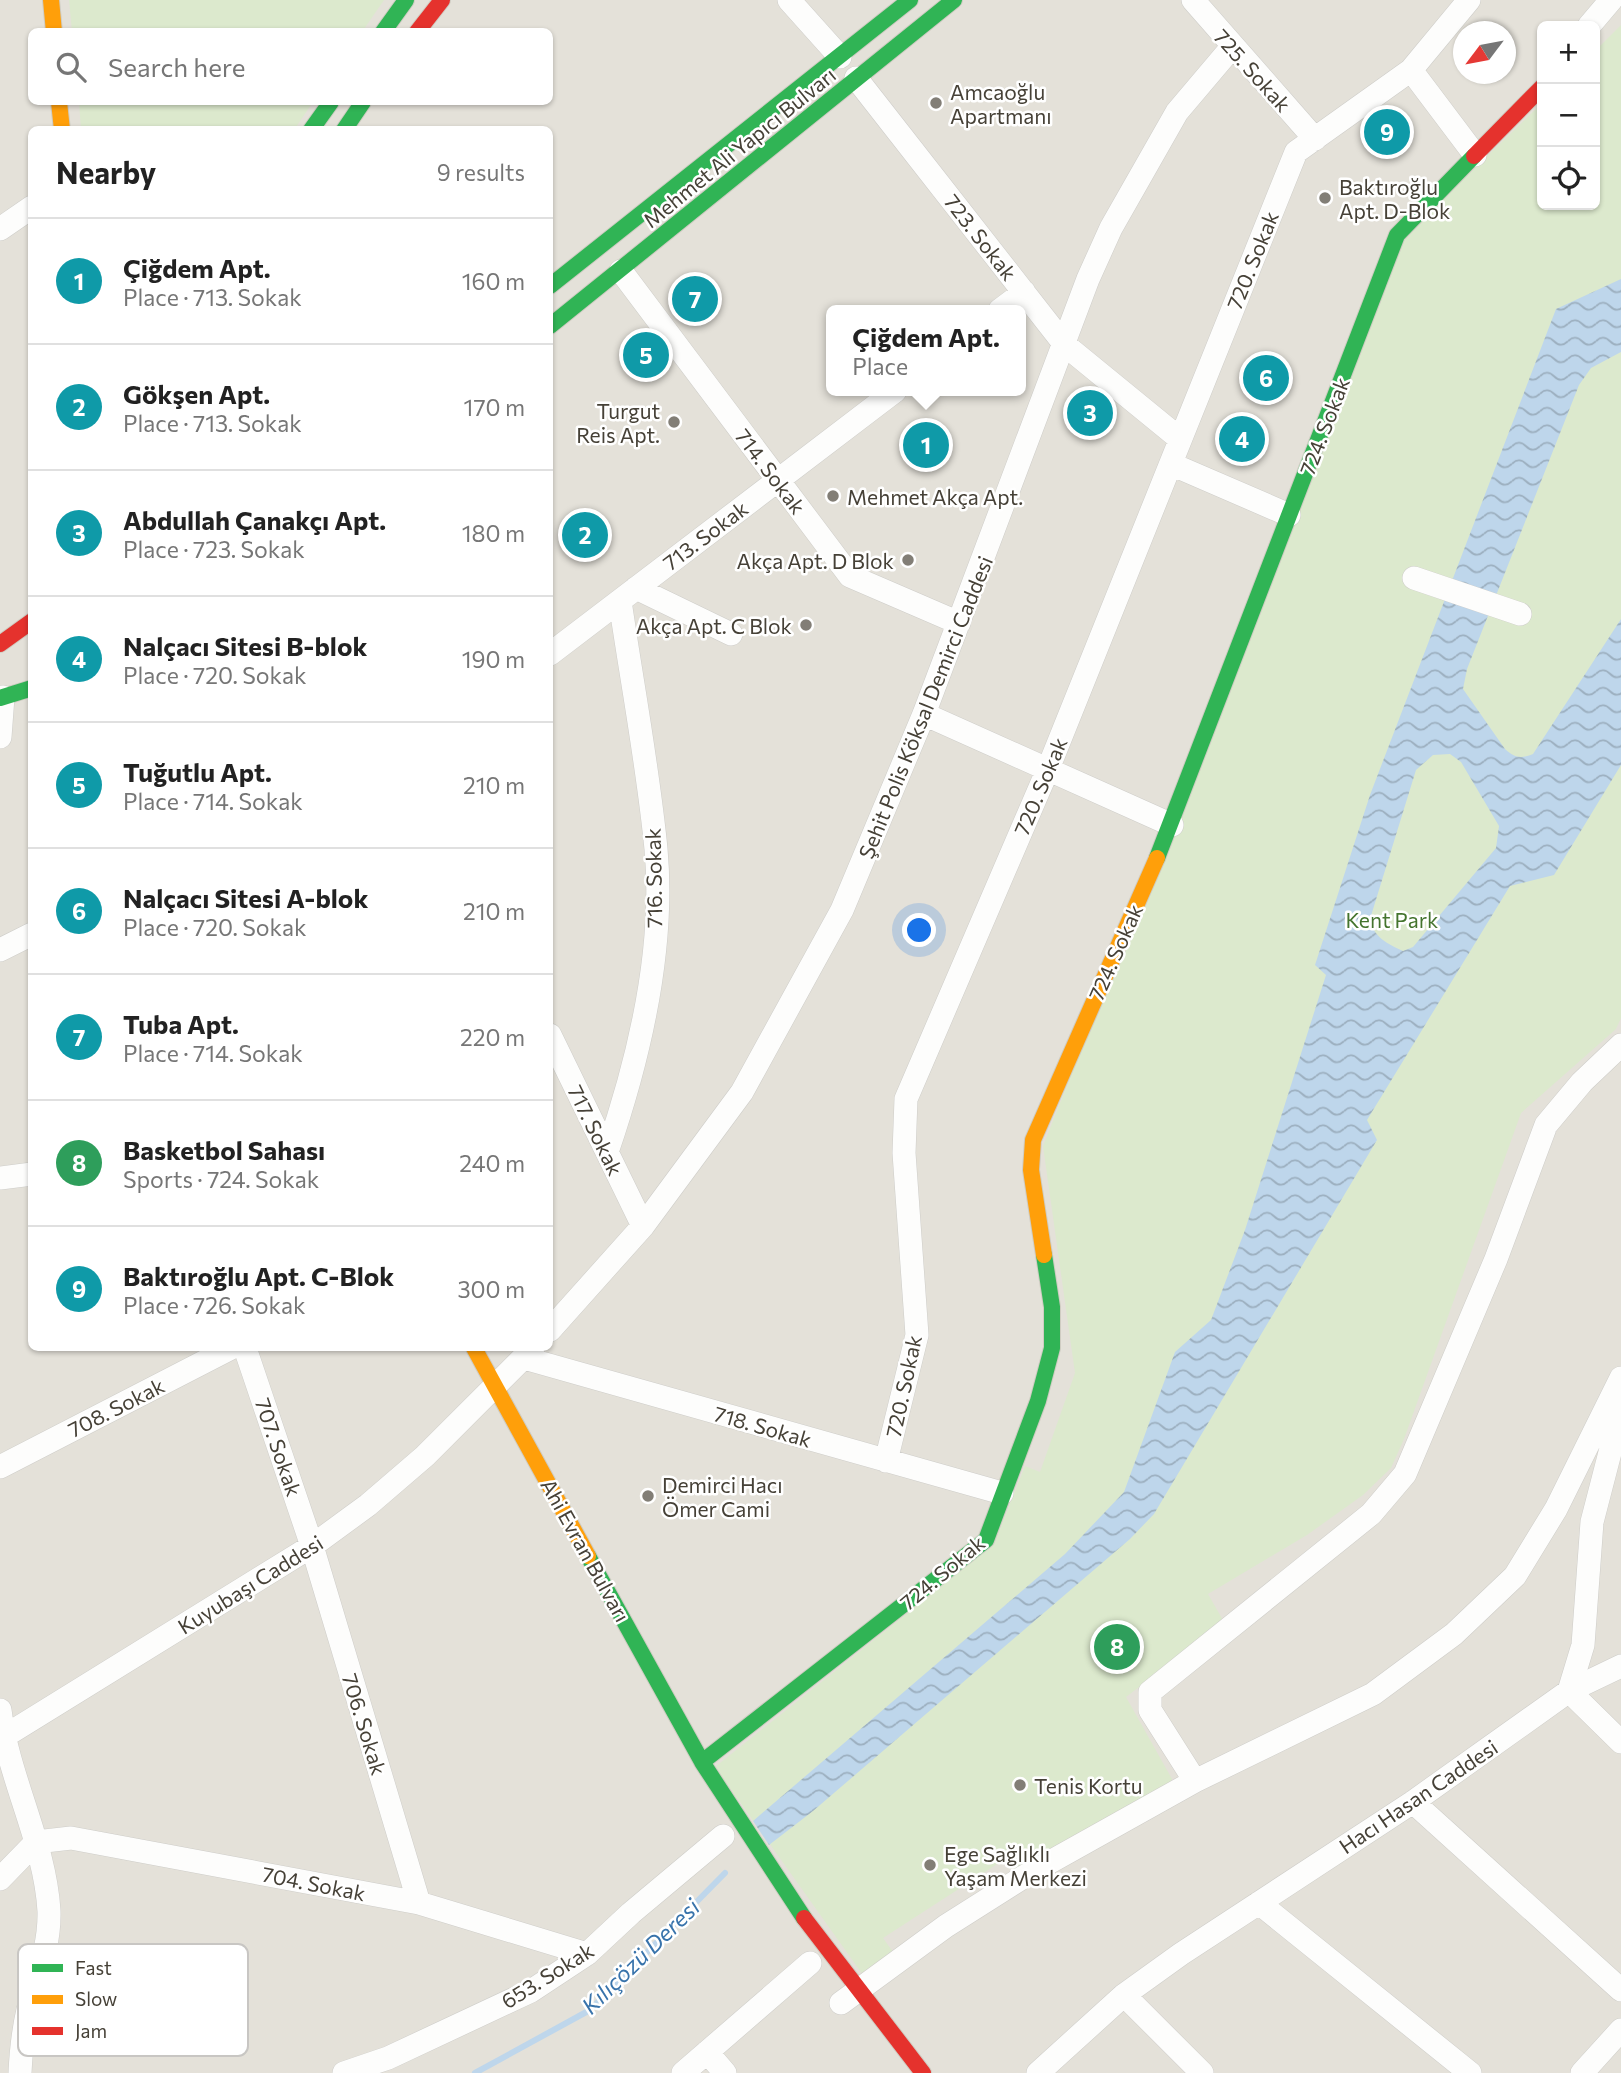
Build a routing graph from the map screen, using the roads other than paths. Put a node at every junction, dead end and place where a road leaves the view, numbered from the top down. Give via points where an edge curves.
1 (51, 0) edge
2 (406, 0) edge
3 (442, 0) edge
4 (789, 0) edge
5 (911, 0) edge
6 (954, 0) edge
7 (1193, 0) edge
8 (1469, 0) edge
9 (1611, 0) edge
10 (1593, 21) edge
11 (54, 28) edge
12 (386, 28) edge
13 (420, 28) edge
14 (1232, 47) junction
15 (840, 57) junction
16 (1411, 71) junction
17 (856, 78) junction
18 (1537, 92) edge
19 (60, 105) edge
20 (329, 105) edge
21 (361, 105) edge
22 (62, 126) edge
23 (314, 126) edge
24 (347, 126) edge
25 (1315, 139) junction
26 (1475, 155) junction
27 (28, 210) edge
28 (0, 229) edge
29 (621, 271) junction
30 (553, 284) edge
31 (1024, 292) junction
32 (1007, 305) edge
33 (553, 324) edge
34 (1065, 345) junction
35 (888, 396) edge
36 (1180, 439) junction
37 (1171, 464) junction
38 (777, 480) junction
39 (1289, 515) junction
40 (1414, 578) dead end
41 (628, 595) junction
42 (1520, 614) dead end
43 (959, 623) junction
44 (28, 624) edge
45 (731, 634) dead end
46 (0, 644) edge
47 (553, 652) edge
48 (28, 689) edge
49 (1, 697) edge
50 (924, 714) junction
51 (0, 737) edge
52 (1048, 769) junction
53 (1172, 825) junction
54 (28, 936) edge
55 (0, 950) edge
56 (553, 1041) edge
57 (1621, 1045) edge
58 (607, 1152) junction
59 (28, 1174) edge
60 (0, 1178) edge
61 (643, 1226) junction
62 (553, 1327) edge
63 (225, 1351) edge
64 (246, 1351) edge
65 (475, 1351) edge
66 (529, 1353) edge
67 (1621, 1378) edge
68 (469, 1380) dead end
69 (488, 1402) junction
70 (1621, 1410) edge
71 (886, 1461) junction
72 (0, 1467) edge
73 (1002, 1493) junction
74 (312, 1546) junction
75 (1621, 1666) edge
76 (1569, 1691) junction
77 (0, 1710) edge
78 (2, 1738) edge
79 (1621, 1742) edge
80 (702, 1762) junction
81 (1195, 1781) junction
82 (1413, 1802) junction
83 (724, 1836) dead end
84 (36, 1842) junction
85 (0, 1879) edge
86 (419, 1903) junction
87 (1259, 1903) junction
88 (44, 1944) edge
89 (587, 1954) junction
90 (810, 1963) dead end
91 (1621, 1990) edge
92 (1124, 1995) junction
93 (846, 2001) junction
94 (1621, 2030) edge
95 (707, 2052) junction
96 (344, 2073) edge
97 (683, 2073) edge
98 (725, 2073) edge
99 (923, 2073) edge
100 (1038, 2073) edge
101 (1202, 2073) edge
102 (1470, 2073) edge
103 (1582, 2073) edge

1 - 11 main road
2 - 12 main road
3 - 13 main road
4 - 15 street
5 - 15 main road, Mehmet Ali Yapıcı Bulvarı
6 - 17 main road, Mehmet Ali Yapıcı Bulvarı
7 - 14 street, 725. Sokak
8 - 16 street, 720. Sokak
9 - 10 street
14 - 25 street, 725. Sokak
14 - 34 street, Şehit Polis Köksal Demirci Caddesi via 1177,112 1111,228
15 - 30 main road, Mehmet Ali Yapıcı Bulvarı
16 - 25 street, 720. Sokak
16 - 26 street
17 - 29 main road, Mehmet Ali Yapıcı Bulvarı
17 - 31 street, 723. Sokak
18 - 26 main road, 724. Sokak
19 - 22 main road
20 - 23 main road
21 - 24 main road
25 - 36 street, 720. Sokak via 1296,152
26 - 39 main road, 724. Sokak via 1396,235
27 - 28 street
29 - 33 main road, Mehmet Ali Yapıcı Bulvarı
29 - 38 street, 714. Sokak
31 - 32 street
31 - 34 street, 723. Sokak
34 - 36 street, 723. Sokak
34 - 43 street, Şehit Polis Köksal Demirci Caddesi
35 - 38 street, 713. Sokak
36 - 37 street, 720. Sokak
37 - 39 street
37 - 52 street, 720. Sokak
38 - 41 street, 713. Sokak
38 - 43 street, 714. Sokak via 850,576
39 - 53 main road, 724. Sokak
40 - 42 street
41 - 45 street
41 - 47 street, 713. Sokak
41 - 58 street, 716. Sokak via 656,850 655,927 647,1004 631,1080
43 - 50 street, Şehit Polis Köksal Demirci Caddesi
44 - 46 main road
48 - 49 main road
49 - 51 street
50 - 52 street
50 - 61 street, Şehit Polis Köksal Demirci Caddesi via 829,934 741,1092
52 - 53 street
52 - 71 street, 720. Sokak via 906,1099 904,1153 917,1335
53 - 73 main road, 724. Sokak via 1033,1140 1031,1170 1052,1307 1052,1348 1038,1401
54 - 55 street
56 - 58 street, 717. Sokak
57 - 81 street via 1546,1125 1496,1259 1405,1474 1371,1514 1150,1692 1150,1710
58 - 61 street, 717. Sokak
59 - 60 street
61 - 62 street, Şehit Polis Köksal Demirci Caddesi
63 - 72 street, 708. Sokak
64 - 74 street, 707. Sokak
65 - 69 main road, Ahi Evran Bulvarı
66 - 69 street
66 - 71 street, 718. Sokak
67 - 81 street via 1556,1509 1515,1576 1454,1634 1373,1694
68 - 69 main road, Ahi Evran Bulvarı
69 - 74 street, Kuyubaşı Caddesi via 368,1505
69 - 80 main road, Ahi Evran Bulvarı
70 - 76 street via 1592,1522 1583,1645
71 - 73 street, 718. Sokak
73 - 80 main road, 724. Sokak via 986,1540
74 - 78 street, Kuyubaşı Caddesi
74 - 86 street, 706. Sokak
75 - 76 street, Hacı Hasan Caddesi
76 - 79 street
76 - 82 street, Hacı Hasan Caddesi
77 - 78 street
78 - 84 street
80 - 93 main road, Ahi Evran Bulvarı
81 - 93 street via 991,1897
82 - 87 street, Hacı Hasan Caddesi
82 - 91 street
83 - 89 street, 653. Sokak
84 - 85 street
84 - 86 street, 704. Sokak via 71,1838
84 - 88 street via 49,1914
86 - 89 street, 704. Sokak
87 - 92 street, Hacı Hasan Caddesi
87 - 102 street
89 - 96 street, 653. Sokak via 531,1991 388,2059
90 - 95 street
92 - 100 street, Hacı Hasan Caddesi
92 - 101 street
93 - 99 main road, Ahi Evran Bulvarı
94 - 103 street
95 - 97 street
95 - 98 street

